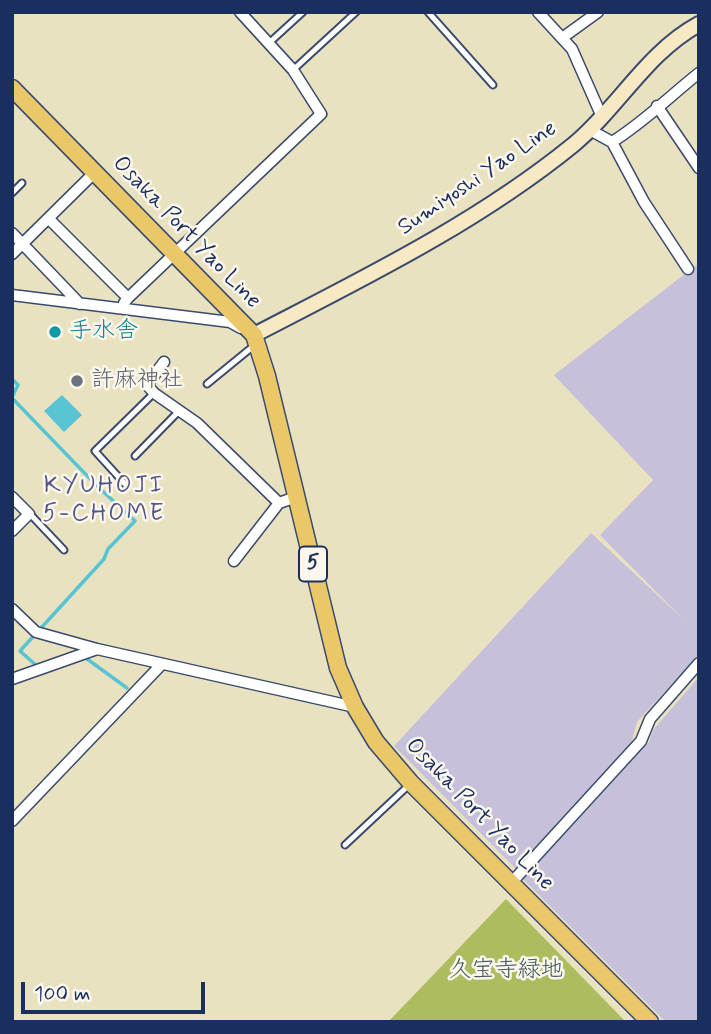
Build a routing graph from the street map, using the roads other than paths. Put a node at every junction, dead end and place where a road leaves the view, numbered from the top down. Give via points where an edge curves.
1 (240, 12) edge
2 (303, 12) edge
3 (428, 12) edge
4 (538, 12) edge
5 (598, 12) edge
6 (355, 13) edge
7 (699, 24) edge
8 (562, 38) junction
9 (269, 43) junction
10 (293, 70) junction
11 (699, 73) edge
12 (493, 85) dead end
13 (12, 88) edge
14 (657, 106) junction
15 (602, 117) junction
16 (590, 130) junction
17 (612, 142) junction
18 (699, 167) edge
19 (91, 176) dead end
20 (22, 183) dead end
21 (12, 193) edge
22 (49, 219) junction
23 (12, 233) edge
24 (22, 244) junction
25 (175, 252) junction
26 (12, 254) edge
27 (688, 269) dead end
28 (12, 295) edge
29 (128, 298) junction
30 (81, 305) junction
31 (121, 310) junction
32 (256, 339) junction
33 (164, 362) dead end
34 (207, 384) dead end
35 (154, 393) junction
36 (179, 411) junction
37 (135, 456) dead end
38 (125, 484) dead end
39 (12, 497) edge
40 (296, 497) junction
41 (279, 503) junction
42 (29, 514) junction
43 (12, 531) edge
44 (64, 550) dead end
45 (234, 561) dead end
46 (12, 609) edge
47 (97, 649) junction
48 (699, 663) edge
49 (162, 664) junction
50 (12, 679) edge
51 (355, 706) junction
52 (411, 783) junction
53 (12, 821) edge
54 (345, 845) dead end
55 (512, 882) junction
56 (650, 1022) edge

1 - 9 street
2 - 9 lane
3 - 12 lane
4 - 8 street
5 - 8 street
6 - 10 lane
7 - 15 main road, Sumiyoshi Yao Line via 667,45
8 - 15 street via 572,49
9 - 10 street
10 - 25 street via 321,114
11 - 14 street
13 - 25 main road, Osaka Port Yao Line / 5
14 - 17 street
14 - 18 street
15 - 16 main road, Sumiyoshi Yao Line
16 - 17 street
16 - 32 main road, Sumiyoshi Yao Line via 499,199 434,240
17 - 27 street
19 - 22 street
20 - 21 lane
22 - 24 street
22 - 29 street
23 - 24 street
24 - 26 street
24 - 30 street
25 - 29 street
25 - 32 main road, Osaka Port Yao Line / 5
28 - 30 street
29 - 31 street
30 - 31 street
31 - 32 street via 230,322
32 - 34 lane
32 - 40 main road, Osaka Port Yao Line / 5
33 - 35 street via 147,385
35 - 36 street
35 - 38 lane via 95,451
36 - 37 lane
36 - 41 street
39 - 42 street
40 - 41 street
40 - 51 main road, Osaka Port Yao Line / 5 via 338,668
41 - 45 street
42 - 43 street
42 - 44 lane
46 - 47 street via 36,632
47 - 49 street
47 - 50 street
48 - 55 street via 650,719 641,741
49 - 51 street
49 - 53 street
51 - 52 main road, Osaka Port Yao Line / 5 via 376,742
52 - 54 lane
52 - 55 main road, Osaka Port Yao Line / 5
55 - 56 main road, Osaka Port Yao Line / 5

